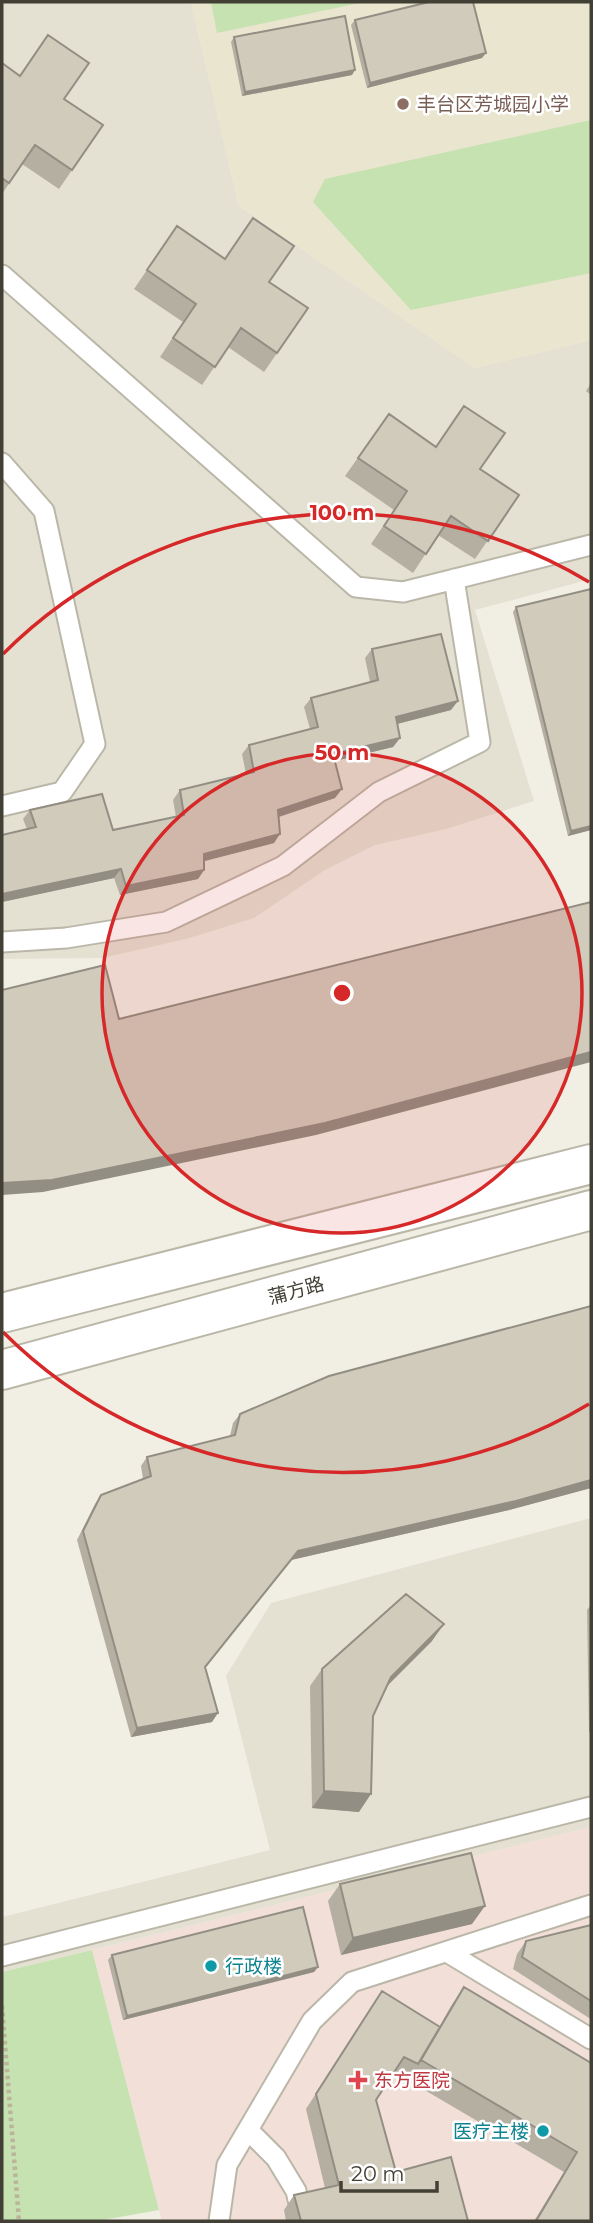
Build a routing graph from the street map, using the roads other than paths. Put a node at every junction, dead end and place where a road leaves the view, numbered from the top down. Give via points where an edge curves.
1 (2, 275) edge
2 (2, 463) edge
3 (591, 545) edge
4 (454, 579) junction
5 (2, 806) edge
6 (2, 943) edge
7 (591, 1164) edge
8 (591, 1210) edge
9 (2, 1313) edge
10 (2, 1370) edge
11 (591, 1807) edge
12 (591, 1905) edge
13 (447, 1952) junction
14 (2, 1956) edge
15 (591, 2039) edge
16 (248, 2130) junction
17 (219, 2221) edge
18 (303, 2221) edge

1 - 4 lane via 356,587 403,592
2 - 5 lane via 44,511 95,744 62,792
3 - 4 lane
4 - 6 lane via 480,743 379,792 284,866 166,922
7 - 9 street
8 - 10 street, 蒲方路
11 - 14 lane
12 - 13 lane
13 - 15 lane
13 - 16 lane via 352,1982 312,2021
16 - 17 lane via 228,2165
16 - 18 lane via 276,2158 296,2191

